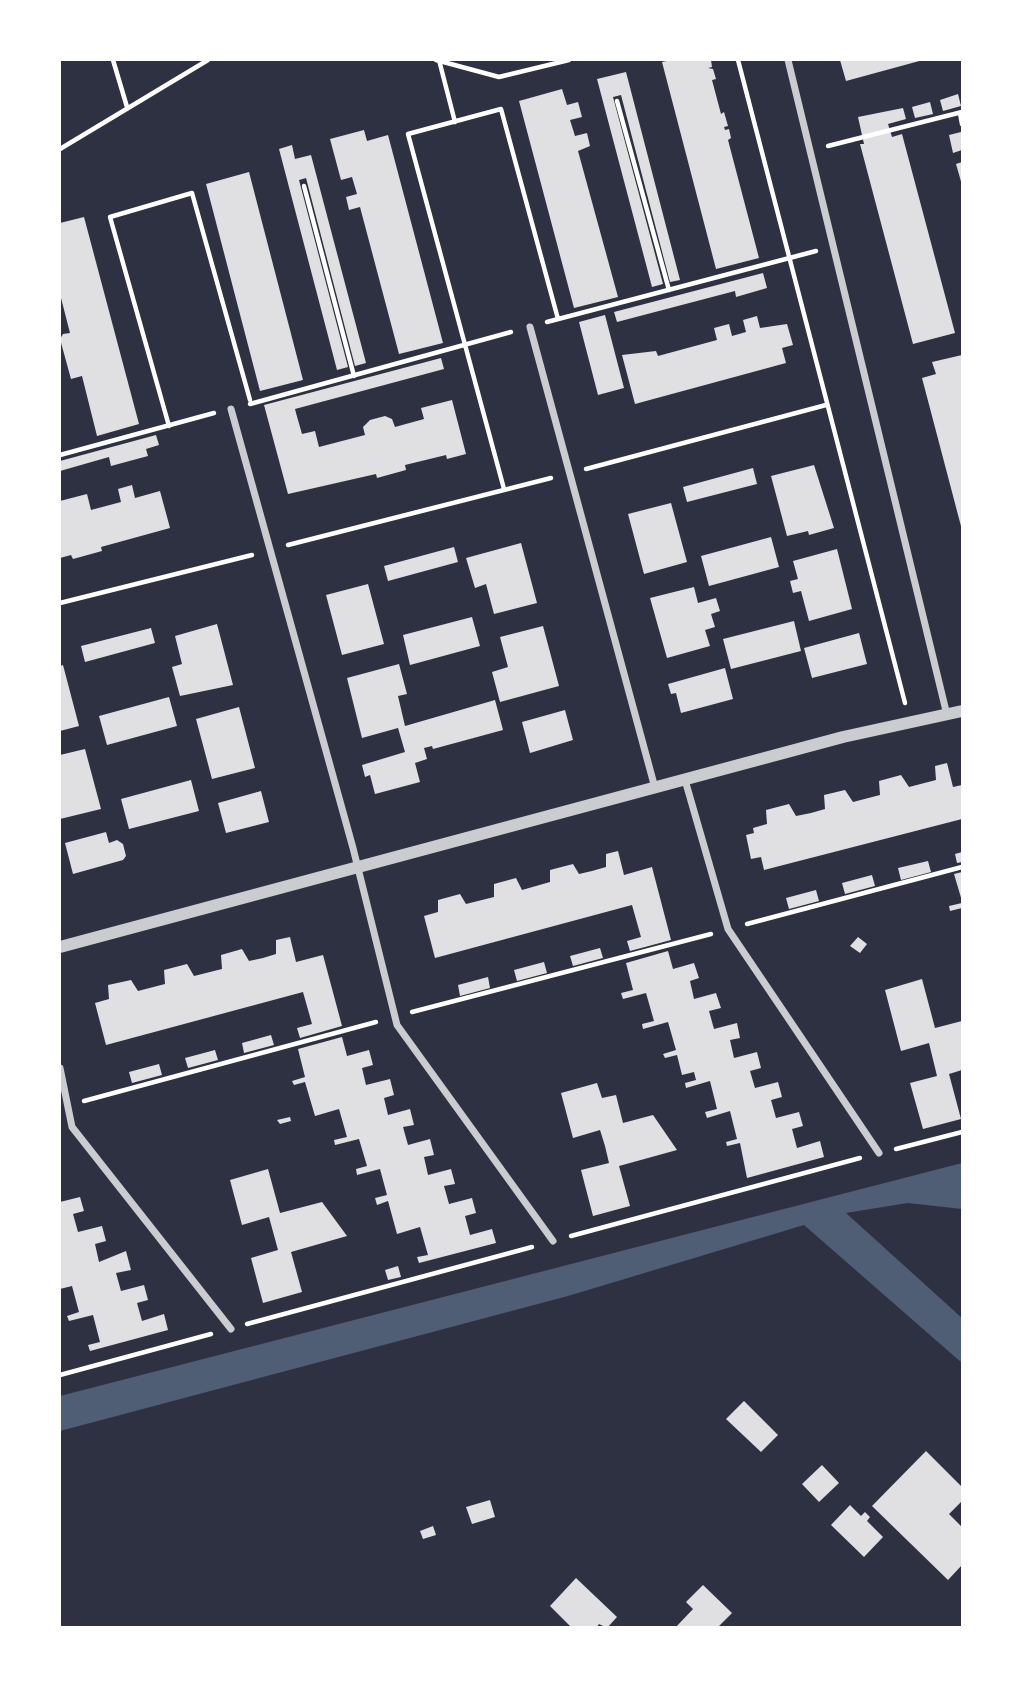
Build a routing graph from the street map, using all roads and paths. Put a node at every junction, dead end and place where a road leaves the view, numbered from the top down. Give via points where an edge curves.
1 (113, 60) edge
2 (208, 60) edge
3 (438, 60) edge
4 (569, 60) edge
5 (738, 60) edge
6 (788, 60) edge
7 (617, 101) dead end
8 (127, 107) junction
9 (961, 113) edge
10 (455, 122) junction
11 (962, 124) edge
12 (60, 149) edge
13 (811, 151) junction
14 (304, 187) dead end
15 (834, 246) junction
16 (788, 258) junction
17 (669, 290) junction
18 (558, 319) junction
19 (530, 327) junction
20 (465, 346) junction
21 (354, 376) junction
22 (251, 403) junction
23 (826, 405) junction
24 (232, 409) junction
25 (169, 426) junction
26 (60, 455) edge
27 (569, 474) junction
28 (503, 489) junction
29 (271, 550) junction
30 (60, 603) edge
31 (962, 711) edge
32 (947, 715) junction
33 (911, 724) junction
34 (685, 780) junction
35 (655, 789) junction
36 (358, 867) junction
37 (962, 867) edge
38 (728, 929) junction
39 (60, 947) edge
40 (395, 1017) junction
41 (60, 1068) edge
42 (68, 1105) junction
43 (962, 1132) edge
44 (879, 1153) junction
45 (553, 1241) junction
46 (231, 1329) junction
47 (60, 1375) edge

1 - 8 path
2 - 8 path
3 - 4 path via 499,77
3 - 10 path
5 - 16 path
6 - 13 street
7 - 17 path
8 - 12 path
9 - 11 path
9 - 13 path
10 - 18 path via 501,109
10 - 20 path via 408,134
13 - 15 street
14 - 21 path
15 - 16 path
15 - 32 street
16 - 17 path
16 - 23 path
17 - 18 path
18 - 19 path
19 - 20 path
19 - 27 street
20 - 21 path
20 - 28 path
21 - 22 path
22 - 24 path
22 - 25 path via 192,193 110,217
23 - 27 path
23 - 33 path
24 - 25 path
24 - 29 street
25 - 26 path
27 - 28 path
27 - 35 street
28 - 29 path
29 - 30 path
29 - 36 street
31 - 32 street
32 - 33 street
33 - 34 street via 843,737
34 - 35 street
34 - 38 street
35 - 36 street
36 - 39 street
36 - 40 street
37 - 38 path
38 - 40 path
38 - 44 street
40 - 42 path
40 - 45 street
41 - 42 street
42 - 46 street via 72,1127
43 - 44 path
44 - 45 path
45 - 46 path
46 - 47 path

